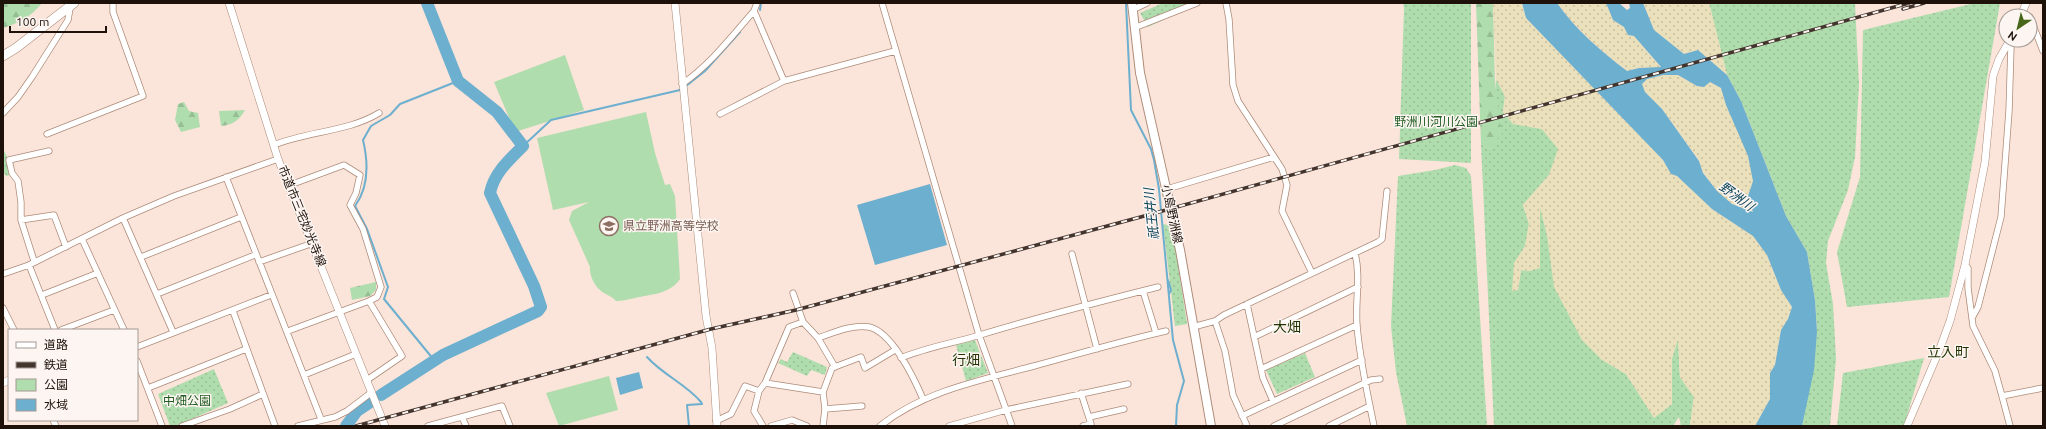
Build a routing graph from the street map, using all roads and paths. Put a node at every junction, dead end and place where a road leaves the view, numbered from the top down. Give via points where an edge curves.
1 (113, 3) edge
2 (229, 3) edge
3 (675, 3) edge
4 (757, 3) edge
5 (882, 3) edge
6 (1147, 3) edge
7 (1197, 3) edge
8 (1226, 3) edge
9 (72, 5) edge
10 (1132, 6) edge
11 (754, 11) junction
12 (1134, 28) junction
13 (2041, 38) edge
14 (2005, 48) edge
15 (2011, 48) edge
16 (895, 51) junction
17 (2043, 51) edge
18 (3, 56) edge
19 (784, 81) junction
20 (682, 84) junction
21 (3, 113) edge
22 (378, 113) dead end
23 (720, 114) dead end
24 (47, 134) dead end
25 (274, 145) junction
26 (48, 151) dead end
27 (1274, 157) junction
28 (278, 159) junction
29 (226, 177) junction
30 (290, 185) junction
31 (1167, 189) junction
32 (1387, 191) dead end
33 (241, 217) junction
34 (123, 218) junction
35 (21, 220) junction
36 (82, 239) junction
37 (313, 243) junction
38 (66, 247) junction
39 (1355, 253) junction
40 (1072, 254) dead end
41 (256, 255) junction
42 (141, 256) junction
43 (34, 261) junction
44 (259, 262) junction
45 (1965, 265) junction
46 (29, 266) junction
47 (98, 273) junction
48 (1312, 273) junction
49 (3, 274) edge
50 (1358, 287) junction
51 (1158, 288) dead end
52 (1143, 291) junction
53 (793, 293) dead end
54 (157, 294) junction
55 (42, 295) junction
56 (271, 295) junction
57 (369, 301) junction
58 (1247, 304) junction
59 (1084, 306) junction
60 (3, 308) edge
61 (114, 310) junction
62 (233, 311) junction
63 (339, 311) junction
64 (1972, 318) junction
65 (1215, 321) junction
66 (803, 322) junction
67 (1357, 325) junction
68 (1193, 327) junction
69 (14, 329) edge
70 (55, 329) edge
71 (64, 329) edge
72 (121, 329) edge
73 (288, 331) junction
74 (1166, 331) dead end
75 (173, 332) junction
76 (1156, 333) junction
77 (979, 336) junction
78 (818, 338) junction
79 (1254, 338) junction
80 (138, 347) edge
81 (1097, 348) junction
82 (246, 350) junction
83 (895, 350) junction
84 (356, 354) junction
85 (901, 358) junction
86 (1362, 360) junction
87 (138, 363) edge
88 (835, 367) junction
89 (1261, 369) junction
90 (304, 375) junction
91 (994, 376) junction
92 (1380, 379) dead end
93 (367, 380) junction
94 (765, 383) junction
95 (1365, 383) junction
96 (1128, 384) dead end
97 (148, 388) junction
98 (2043, 388) edge
99 (759, 391) junction
100 (372, 392) junction
101 (823, 392) junction
102 (263, 394) junction
103 (1081, 394) junction
104 (2002, 396) junction
105 (923, 399) junction
106 (1273, 401) junction
107 (862, 406) dead end
108 (1370, 406) junction
109 (825, 409) junction
110 (1124, 409) dead end
111 (1006, 410) junction
112 (462, 416) junction
113 (1242, 416) junction
114 (1089, 417) junction
115 (321, 419) junction
116 (716, 424) edge
117 (162, 426) edge
118 (182, 426) edge
119 (275, 426) edge
120 (298, 426) edge
121 (385, 426) edge
122 (430, 426) edge
123 (466, 426) edge
124 (510, 426) edge
125 (763, 426) edge
126 (771, 426) edge
127 (807, 426) edge
128 (823, 426) edge
129 (880, 426) edge
130 (949, 426) edge
131 (1012, 426) edge
132 (1083, 426) edge
133 (1211, 426) edge
134 (1247, 426) edge
135 (1274, 426) edge
136 (1329, 426) edge
137 (1374, 426) edge
138 (1907, 426) edge
139 (2010, 426) edge

1 - 24 street via 113,12 143,96
2 - 25 street, 市道市三宅妙光寺線
3 - 20 street
4 - 11 street
5 - 16 street
6 - 10 street
7 - 12 street
8 - 27 street via 1233,85 1238,101
9 - 18 highway
9 - 21 street via 68,20 32,77
10 - 12 main road, 小島野洲線
11 - 19 street
11 - 20 street via 704,68
12 - 31 main road, 小島野洲線 via 1140,73
13 - 17 street
14 - 45 street via 1993,76 1985,162
15 - 64 street via 2002,217 1978,307
16 - 19 street
16 - 77 street
19 - 23 street
20 - 116 street via 706,316 712,348
22 - 25 street via 356,123 294,136
25 - 28 street, 市道市三宅妙光寺線
26 - 35 street via 9,160 21,192
27 - 31 street
27 - 48 street via 1282,169 1287,185 1282,211
28 - 29 street
28 - 30 street, 市道市三宅妙光寺線
29 - 33 street
29 - 34 street
30 - 37 street, 市道市三宅妙光寺線
30 - 57 street via 344,165 360,175 350,205 363,229 382,287 377,297
31 - 68 main road, 小島野洲線
32 - 39 street via 1382,239
33 - 41 street
33 - 42 street
34 - 36 street
34 - 42 street
35 - 38 street via 54,215
35 - 43 street
36 - 38 street
36 - 47 street
37 - 44 street
37 - 63 street, 市道市三宅妙光寺線
38 - 43 street
39 - 48 street
39 - 50 street
40 - 59 street
41 - 44 street
41 - 54 street
42 - 54 street
43 - 46 street
44 - 56 street
45 - 64 street via 1968,268
45 - 138 street via 1940,347
46 - 49 street
46 - 55 street
47 - 55 street
47 - 61 street
48 - 58 street
50 - 67 street
50 - 79 street
51 - 52 street
52 - 59 street
52 - 76 street
53 - 66 street
54 - 75 street
55 - 70 street
56 - 62 street
56 - 73 street
57 - 63 street
57 - 93 street via 402,356
58 - 65 street
58 - 79 street
59 - 77 street
59 - 81 street
60 - 69 street
61 - 71 street
61 - 72 street
62 - 75 street
62 - 82 street
63 - 73 street
63 - 84 street, 市道市三宅妙光寺線
64 - 104 street
65 - 68 street
65 - 113 street via 1225,351 1233,395
66 - 78 street
66 - 94 street via 790,327
67 - 86 street
67 - 89 street
68 - 133 main road, 小島野洲線
73 - 90 street
74 - 76 street
75 - 80 street
76 - 81 street
77 - 85 street via 921,350
77 - 91 street
78 - 83 street via 854,327 869,328 887,337
78 - 88 street
79 - 89 street
81 - 91 street
82 - 97 street
82 - 102 street
83 - 85 street
83 - 88 street via 865,368 861,357
84 - 90 street
84 - 93 street, 市道市三宅妙光寺線
85 - 105 street via 913,374
86 - 95 street
86 - 106 street
87 - 97 street
88 - 101 street
89 - 106 street
90 - 115 street
91 - 105 street
91 - 111 street
92 - 95 street
93 - 100 street, 市道市三宅妙光寺線
94 - 99 street
94 - 101 street
95 - 108 street
95 - 135 street
96 - 103 street
97 - 117 street
98 - 104 street
99 - 116 street via 745,386 731,414
99 - 125 street via 754,411
100 - 115 street via 347,411 335,417
100 - 121 street, 市道市三宅妙光寺線
101 - 109 street
102 - 118 street
102 - 119 street
103 - 111 street
103 - 114 street
104 - 139 street
105 - 129 street via 898,412
106 - 113 street
107 - 109 street
108 - 136 street
108 - 137 street
109 - 128 street
110 - 114 street
111 - 130 street
111 - 131 street
112 - 122 street
112 - 123 street
112 - 124 street via 502,406
113 - 134 street
114 - 132 street via 1091,424
115 - 120 street
126 - 127 street via 792,420

